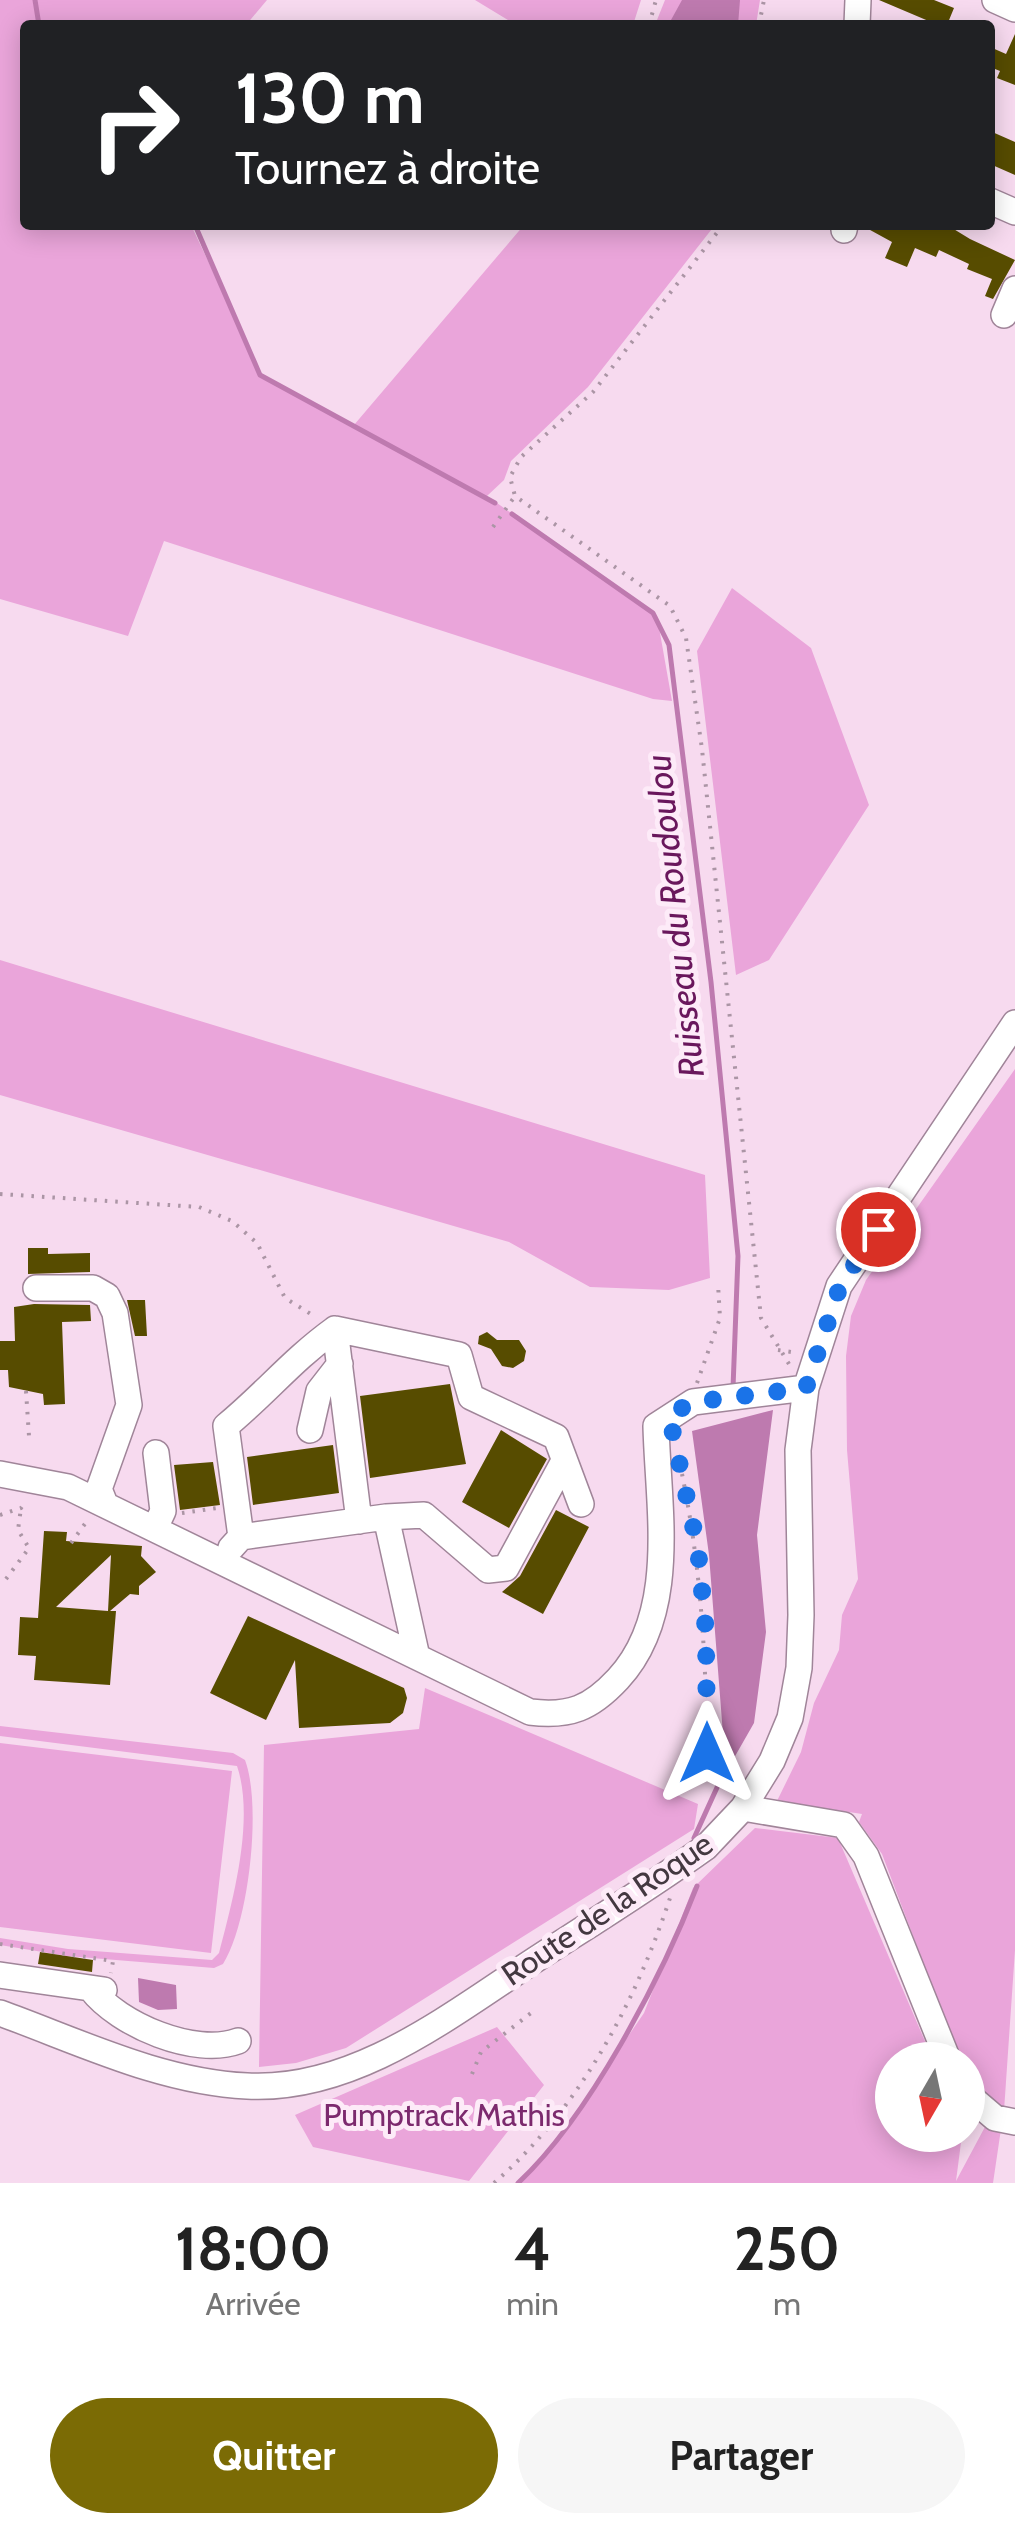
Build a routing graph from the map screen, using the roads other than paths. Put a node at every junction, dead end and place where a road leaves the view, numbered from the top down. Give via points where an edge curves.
1 (995, 0) edge
2 (1015, 8) edge
3 (1015, 289) edge
4 (1004, 315) dead end
5 (1015, 1024) edge
6 (36, 1288) dead end
7 (336, 1329) junction
8 (340, 1364) junction
9 (806, 1388) junction
10 (310, 1430) dead end
11 (156, 1453) dead end
12 (564, 1461) junction
13 (0, 1474) edge
14 (105, 1504) junction
15 (581, 1504) dead end
16 (386, 1517) junction
17 (360, 1521) junction
18 (154, 1528) junction
19 (240, 1538) junction
20 (219, 1561) junction
21 (418, 1657) junction
22 (743, 1808) junction
23 (0, 1976) edge
24 (0, 2014) edge
25 (238, 2041) dead end
26 (941, 2042) edge
27 (985, 2110) edge
28 (1015, 2122) edge

1 - 2 street
3 - 4 street
5 - 9 street, Route de la Roque via 840,1286
6 - 14 street via 93,1288 115,1313 129,1405 99,1489
7 - 8 street
7 - 12 street via 458,1355 471,1397 556,1438
7 - 19 street via 290,1361 268,1391 226,1426
8 - 10 street via 320,1392
8 - 17 street
9 - 21 street via 693,1402 656,1426 656,1611 639,1656 596,1704 561,1716 530,1712
9 - 22 street, Route de la Roque via 798,1450 799,1668 790,1718
11 - 18 street via 163,1511
12 - 15 street
12 - 16 street via 506,1568 488,1570 424,1516
13 - 14 street via 68,1487
14 - 18 street
16 - 17 street
16 - 21 street
17 - 19 street
18 - 20 street
19 - 20 street
20 - 21 street
22 - 24 street, Route de la Roque via 706,1847 657,1881 402,2044 340,2072 251,2087 206,2082
22 - 26 street via 844,1825 866,1856
23 - 25 street via 100,1990 100,2001 152,2032 219,2048
27 - 28 street

